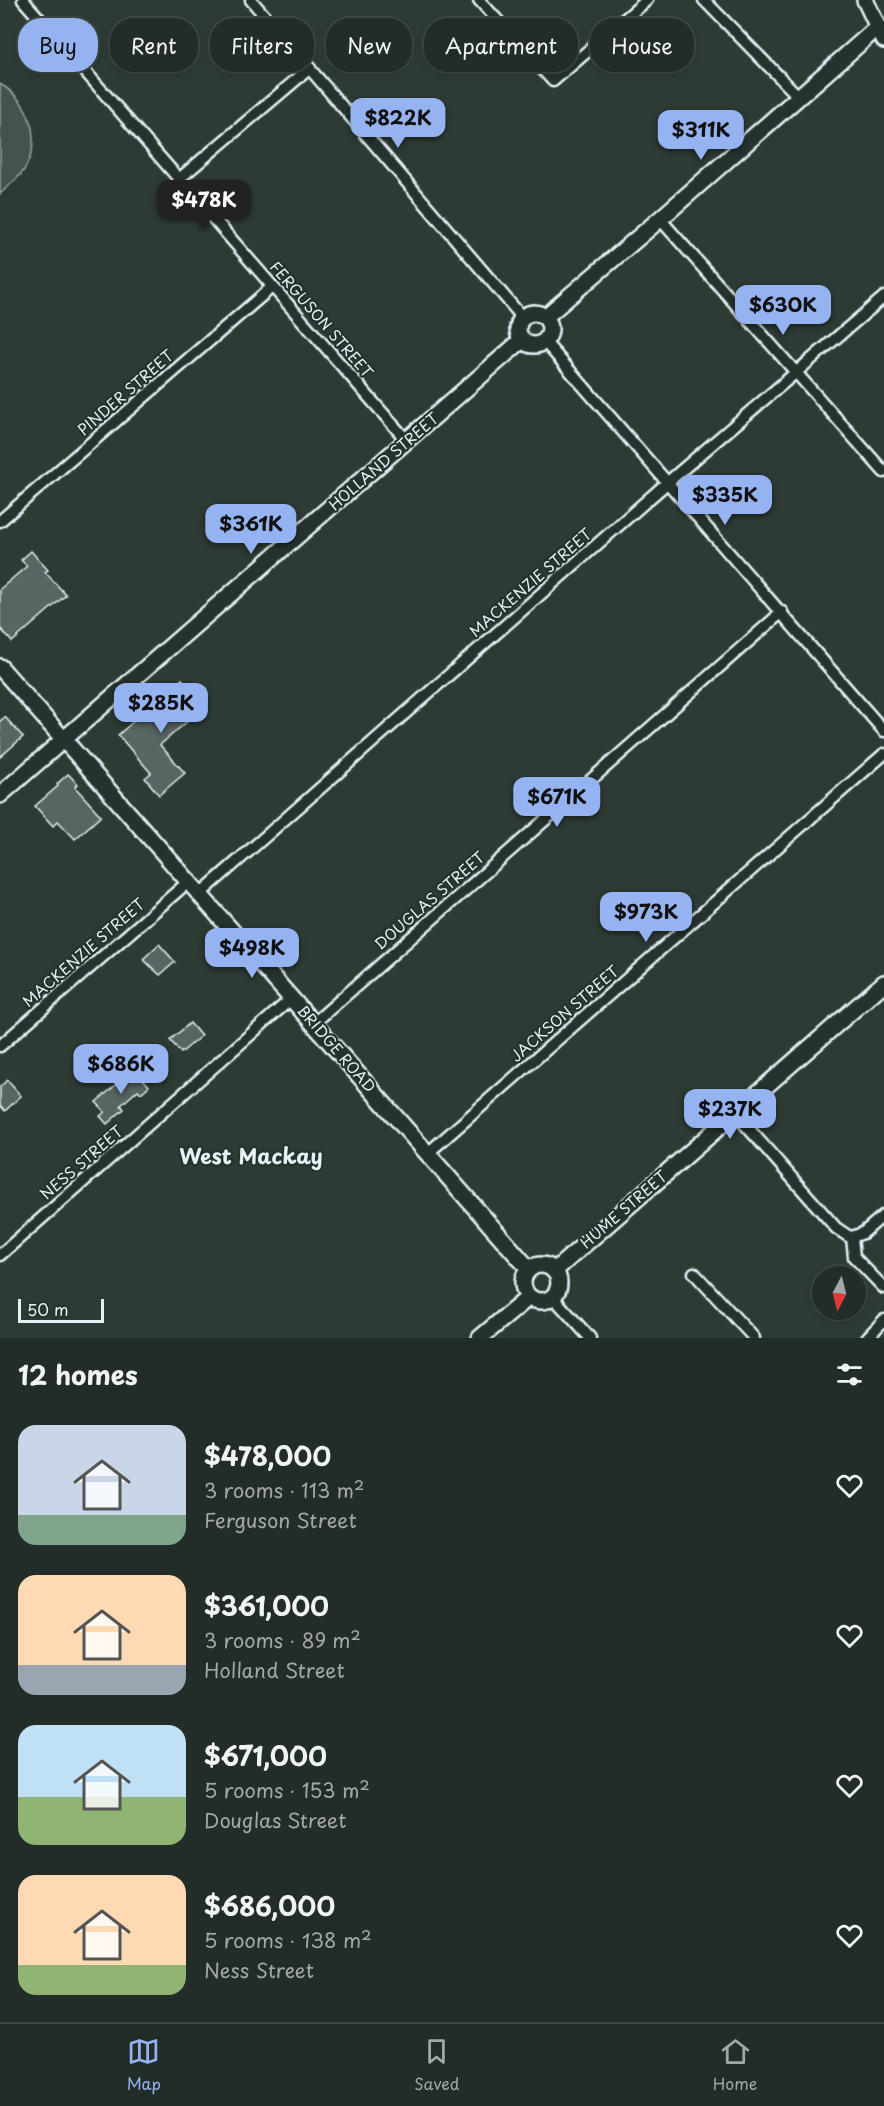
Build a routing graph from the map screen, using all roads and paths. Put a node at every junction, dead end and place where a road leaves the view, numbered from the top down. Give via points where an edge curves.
1 (23, 0) edge
2 (251, 0) edge
3 (479, 0) edge
4 (647, 0) edge
5 (704, 0) edge
6 (865, 0) edge
7 (267, 18) edge
8 (881, 34) edge
9 (305, 72) edge
10 (313, 72) edge
11 (799, 97) junction
12 (178, 179) junction
13 (660, 219) junction
14 (272, 287) junction
15 (884, 297) edge
16 (522, 317) junction
17 (545, 317) junction
18 (522, 340) junction
19 (544, 341) junction
20 (797, 373) junction
21 (408, 442) junction
22 (884, 472) edge
23 (668, 482) junction
24 (0, 521) edge
25 (782, 612) junction
26 (0, 667) edge
27 (884, 731) edge
28 (63, 739) junction
29 (884, 754) edge
30 (0, 795) edge
31 (188, 882) junction
32 (200, 894) junction
33 (884, 983) edge
34 (292, 998) junction
35 (314, 1023) junction
36 (0, 1046) edge
37 (735, 1113) junction
38 (428, 1153) junction
39 (884, 1215) edge
40 (852, 1237) junction
41 (2, 1249) edge
42 (529, 1269) junction
43 (554, 1271) junction
44 (694, 1273) dead end
45 (884, 1288) edge
46 (529, 1297) junction
47 (553, 1297) junction
48 (884, 1320) edge
49 (480, 1338) edge
50 (590, 1338) edge
51 (754, 1338) edge
52 (867, 1338) edge

1 - 12 street, FERGUSON STREET
2 - 7 street
3 - 4 street via 553,81
5 - 11 street
6 - 8 street
8 - 11 street
9 - 12 street
10 - 16 street
11 - 13 street
12 - 14 street, FERGUSON STREET
13 - 17 street
13 - 20 street
14 - 21 street, FERGUSON STREET
14 - 24 street, PINDER STREET
15 - 20 street, MACKENZIE STREET
16 - 17 street via 533,312
16 - 18 street via 518,333
17 - 19 street via 550,330
18 - 19 street via 533,345
18 - 21 street, HOLLAND STREET
19 - 23 street
20 - 22 street
20 - 23 street, MACKENZIE STREET
21 - 28 street, HOLLAND STREET
23 - 25 street
23 - 32 street, MACKENZIE STREET
25 - 27 street
25 - 35 street, DOUGLAS STREET
26 - 28 street, BRIDGE ROAD
28 - 30 street, HOLLAND STREET
28 - 31 street, BRIDGE ROAD
29 - 38 street, JACKSON STREET
31 - 32 street, BRIDGE ROAD
31 - 36 street, MACKENZIE STREET
32 - 34 street, BRIDGE ROAD
33 - 37 street, HUME STREET
34 - 35 street, BRIDGE ROAD
34 - 41 street, NESS STREET
35 - 38 street, BRIDGE ROAD
37 - 40 street via 836,1228
37 - 43 street, HUME STREET
38 - 42 street, BRIDGE ROAD
39 - 40 street
40 - 45 street via 854,1257
42 - 43 street via 540,1265
42 - 46 street via 522,1285
43 - 47 street via 559,1286
44 - 51 street
46 - 47 street via 542,1302
46 - 49 street
47 - 50 street
48 - 52 street

